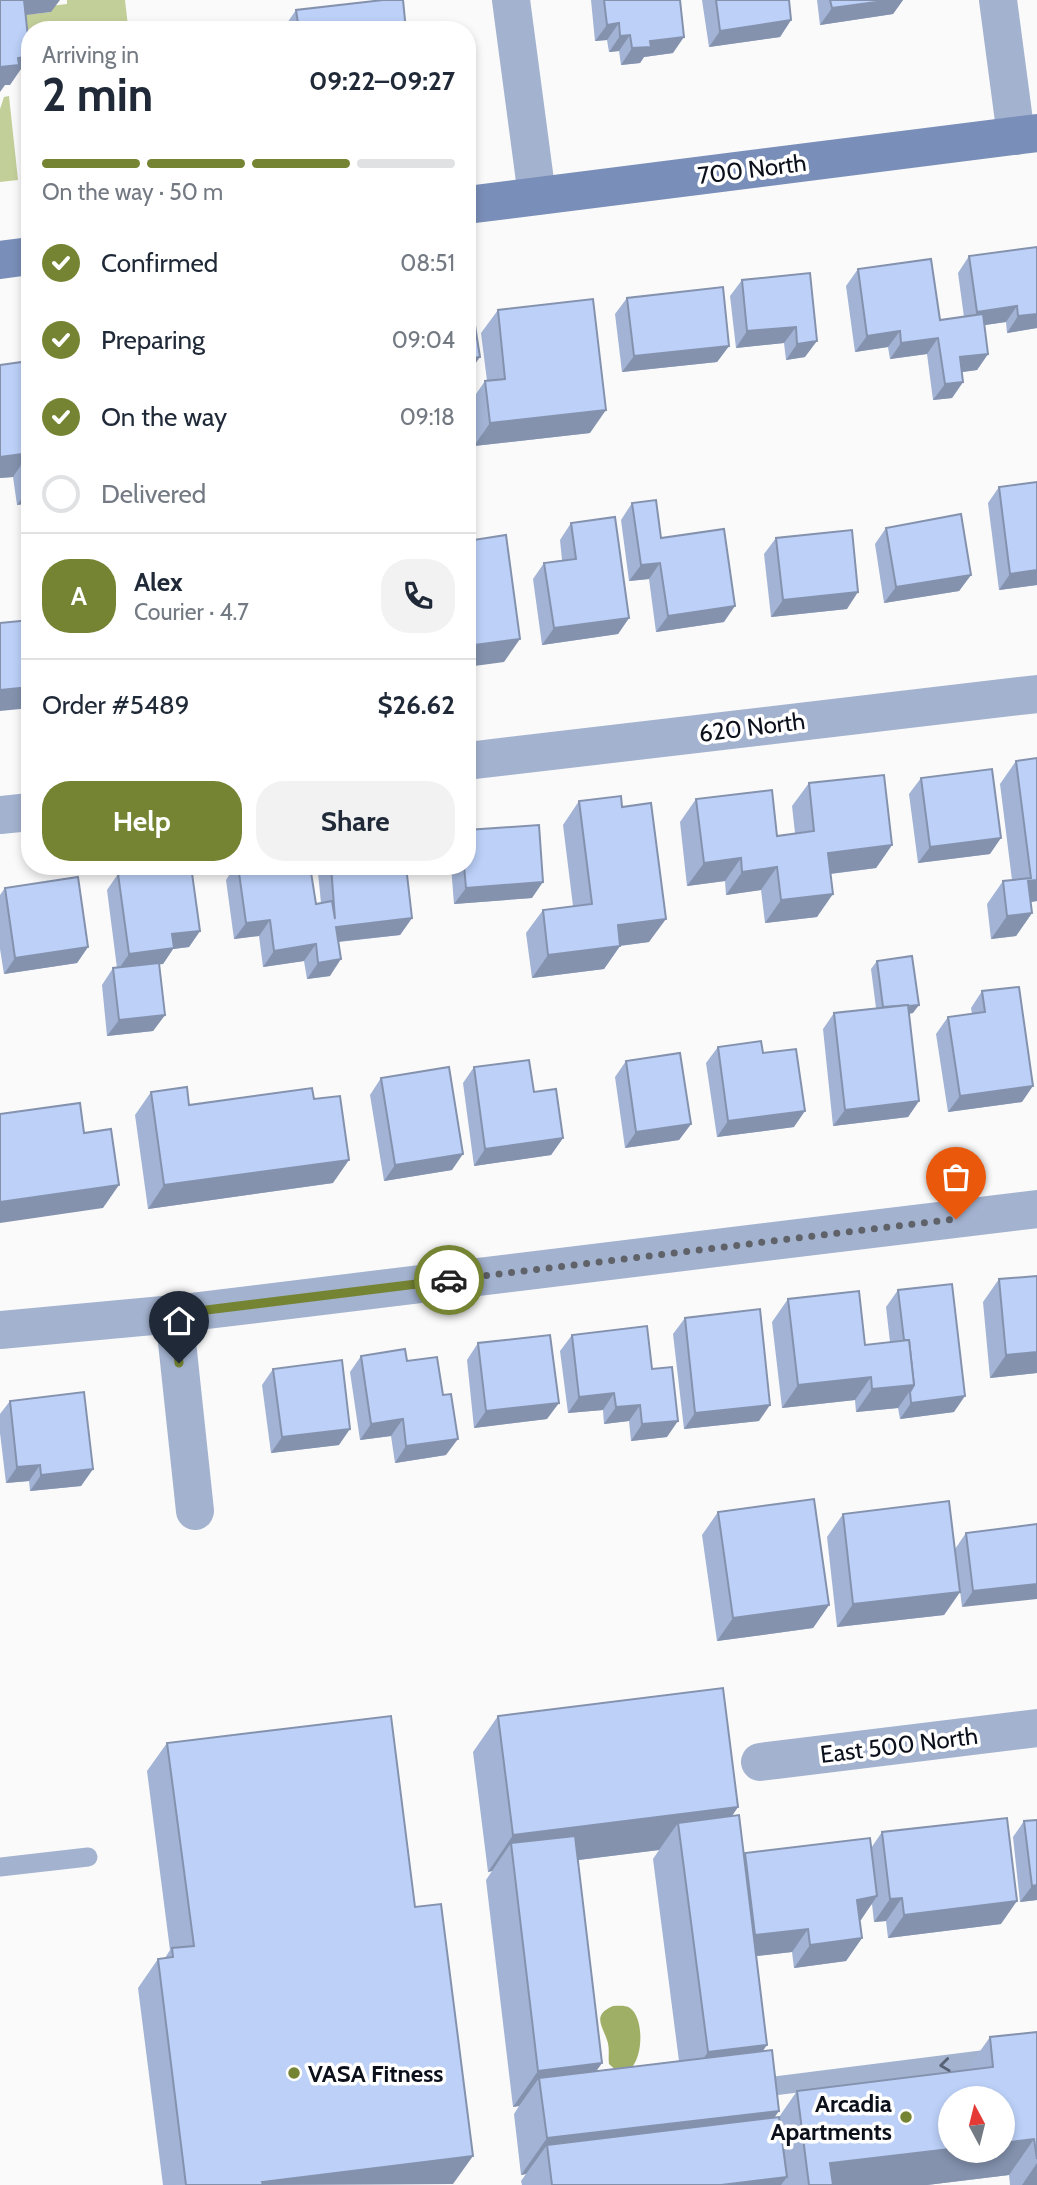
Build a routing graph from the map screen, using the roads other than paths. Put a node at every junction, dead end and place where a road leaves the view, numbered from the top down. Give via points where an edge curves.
1 (511, 0) edge
2 (998, 0) edge
3 (1027, 135) edge
4 (537, 196) junction
5 (476, 204) edge
6 (21, 257) edge
7 (0, 260) edge
8 (1037, 694) edge
9 (476, 760) edge
10 (21, 813) edge
11 (0, 815) edge
12 (1037, 1209) edge
13 (174, 1314) junction
14 (0, 1331) edge
15 (195, 1511) dead end
16 (1037, 1728) edge
17 (760, 1762) dead end
18 (88, 1857) dead end
19 (0, 1867) edge
20 (1037, 2053) edge
21 (762, 2116) edge

1 - 4 street
2 - 3 street
3 - 4 street, 700 North
4 - 5 street, 700 North
6 - 7 street
8 - 9 street, 620 North
10 - 11 street
12 - 13 street
13 - 14 street
13 - 15 street
16 - 17 street, East 500 North
18 - 19 lane
20 -> 21 lane via 758,2088

